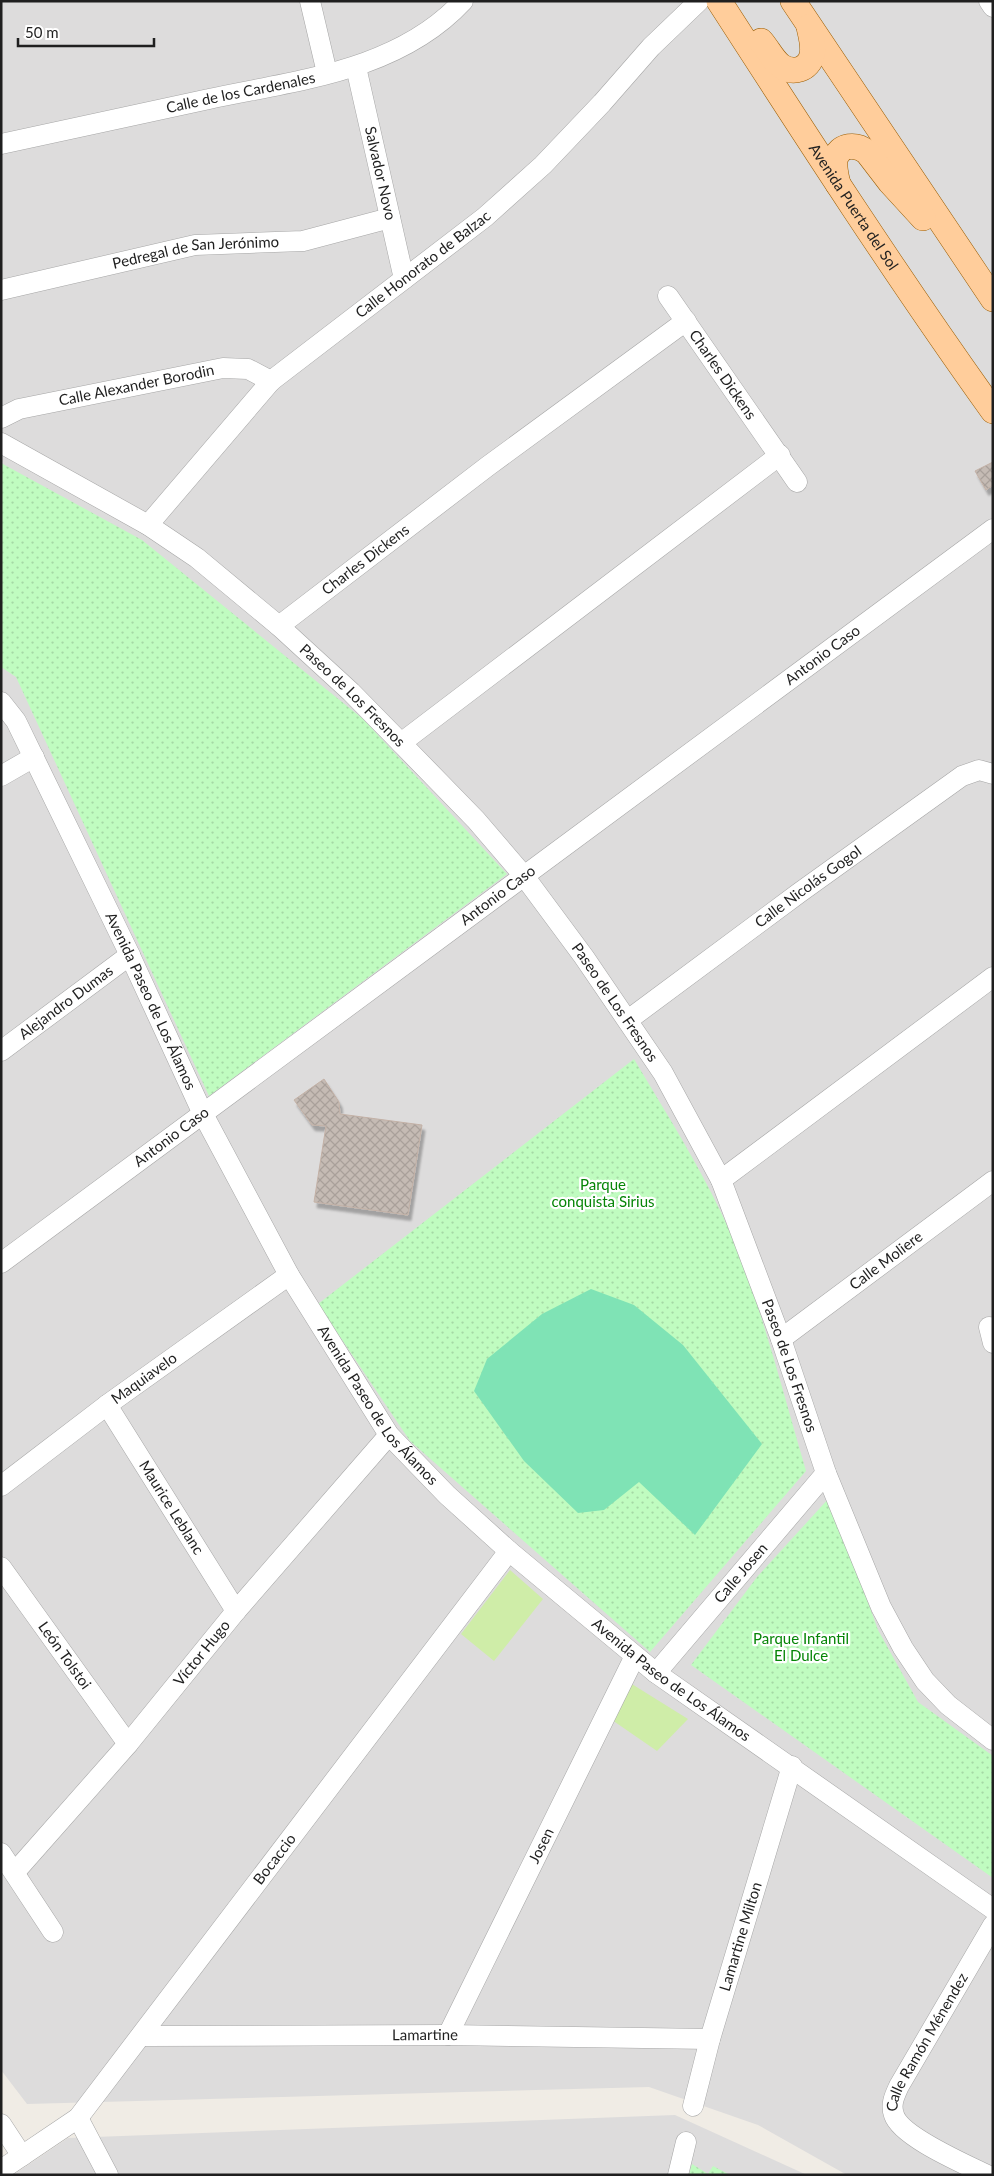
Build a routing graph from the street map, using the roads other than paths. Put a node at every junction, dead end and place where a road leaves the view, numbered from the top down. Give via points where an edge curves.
1 (310, 1) edge
2 (463, 1) edge
3 (699, 1) edge
4 (719, 1) edge
5 (724, 1) edge
6 (793, 1) edge
7 (989, 1) edge
8 (993, 7) edge
9 (809, 25) junction
10 (356, 67) junction
11 (327, 73) junction
12 (1, 144) edge
13 (838, 184) junction
14 (390, 218) junction
15 (950, 238) junction
16 (404, 279) junction
17 (1, 290) edge
18 (668, 296) dead end
19 (993, 299) edge
20 (686, 321) junction
21 (271, 380) junction
22 (993, 411) edge
23 (1, 418) edge
24 (1, 443) edge
25 (780, 455) junction
26 (797, 482) dead end
27 (148, 525) junction
28 (993, 529) edge
29 (279, 626) junction
30 (1, 702) edge
31 (401, 743) junction
32 (34, 757) junction
33 (993, 774) edge
34 (1, 776) edge
35 (524, 876) junction
36 (130, 955) junction
37 (993, 977) edge
38 (628, 1020) junction
39 (1, 1050) edge
40 (203, 1114) junction
41 (721, 1180) junction
42 (993, 1181) edge
43 (1, 1263) edge
44 (289, 1275) junction
45 (781, 1339) junction
46 (107, 1404) junction
47 (389, 1435) junction
48 (826, 1473) junction
49 (1, 1486) edge
50 (509, 1551) junction
51 (1, 1567) edge
52 (236, 1611) junction
53 (635, 1656) junction
54 (656, 1673) junction
55 (993, 1740) edge
56 (128, 1744) junction
57 (792, 1766) junction
58 (1, 1853) edge
59 (15, 1872) junction
60 (993, 1909) edge
61 (993, 1925) edge
62 (53, 1932) dead end
63 (448, 2035) junction
64 (140, 2036) junction
65 (710, 2039) junction
66 (693, 2106) dead end
67 (78, 2118) junction
68 (1, 2124) edge
69 (686, 2142) dead end
70 (22, 2156) junction
71 (1, 2170) edge
72 (108, 2175) edge
73 (678, 2175) edge
74 (987, 2175) edge

1 - 11 street
2 - 10 street, Calle de los Cardenales via 448,18 414,42
3 - 16 street, Calle Honorato de Balzac via 651,47 543,165 485,217
4 - 13 main road, Avenida Puerta del Sol
5 - 9 main road via 746,22 780,65 790,71 800,70 809,64 812,55
6 - 9 main road
7 - 8 street
9 - 15 main road
10 - 11 street, Calle de los Cardenales
10 - 14 street, Salvador Novo
11 - 12 street, Calle de los Cardenales
13 - 15 main road via 836,157 841,149 860,146 911,208
13 - 22 main road, Avenida Puerta del Sol
14 - 16 street, Salvador Novo
14 - 17 street, Pedregal de San Jerónimo via 303,241 195,245
15 - 19 main road
16 - 21 street, Calle Honorato de Balzac
18 - 20 street
20 - 25 street, Charles Dickens
20 - 29 street, Charles Dickens via 488,466
21 - 23 street, Calle Alexander Borodin via 248,369 223,368 19,409
21 - 27 street, Calle Honorato de Balzac
24 - 27 street, Paseo de Los Fresnos
25 - 26 street, Charles Dickens
25 - 31 street
27 - 29 street, Paseo de Los Fresnos via 196,558
28 - 35 street, Antonio Caso
29 - 31 street, Paseo de Los Fresnos
30 - 32 street, Avenida Paseo de Los Álamos via 16,721
31 - 35 street, Paseo de Los Fresnos via 476,820
32 - 34 street
32 - 36 street, Avenida Paseo de Los Álamos
33 - 38 street, Calle Nicolás Gogol via 978,770 962,776
35 - 38 street, Paseo de Los Fresnos
35 - 40 street, Antonio Caso
36 - 39 street, Alejandro Dumas
36 - 40 street, Avenida Paseo de Los Álamos
37 - 41 street
38 - 41 street, Paseo de Los Fresnos via 664,1072
40 - 43 street, Antonio Caso
40 - 44 street, Avenida Paseo de Los Álamos
41 - 45 street, Paseo de Los Fresnos
42 - 45 street, Calle Moliere
44 - 46 street, Maquiavelo
44 - 47 street, Avenida Paseo de Los Álamos
45 - 48 street, Paseo de Los Fresnos
46 - 49 street, Maquiavelo
46 - 52 street, Maurice Leblanc
47 - 50 street, Avenida Paseo de Los Álamos via 447,1495
47 - 52 street, Víctor Hugo
48 - 54 street, Calle Josen
48 - 55 street, Paseo de Los Fresnos via 881,1607 913,1664 948,1705
50 - 53 street, Avenida Paseo de Los Álamos
50 - 64 street, Bocaccio
51 - 56 street, León Tolstoi
52 - 56 street, Víctor Hugo
53 - 54 street, Avenida Paseo de Los Álamos
53 - 63 street, Josen
54 - 57 street, Avenida Paseo de Los Álamos
56 - 59 street, Víctor Hugo
57 - 60 street, Avenida Paseo de Los Álamos
57 - 65 street, Lamartine Milton
58 - 59 street
59 - 62 street
61 - 74 street, Calle Ramón Ménendez via 899,2086 892,2105 900,2125 917,2138
63 - 64 street, Lamartine
63 - 65 street, Lamartine
64 - 67 street, Bocaccio
65 - 66 street, Lamartine Milton
67 - 70 street, Bocaccio
67 - 72 street
68 - 70 street
69 - 73 street
70 - 71 street, Bocaccio

